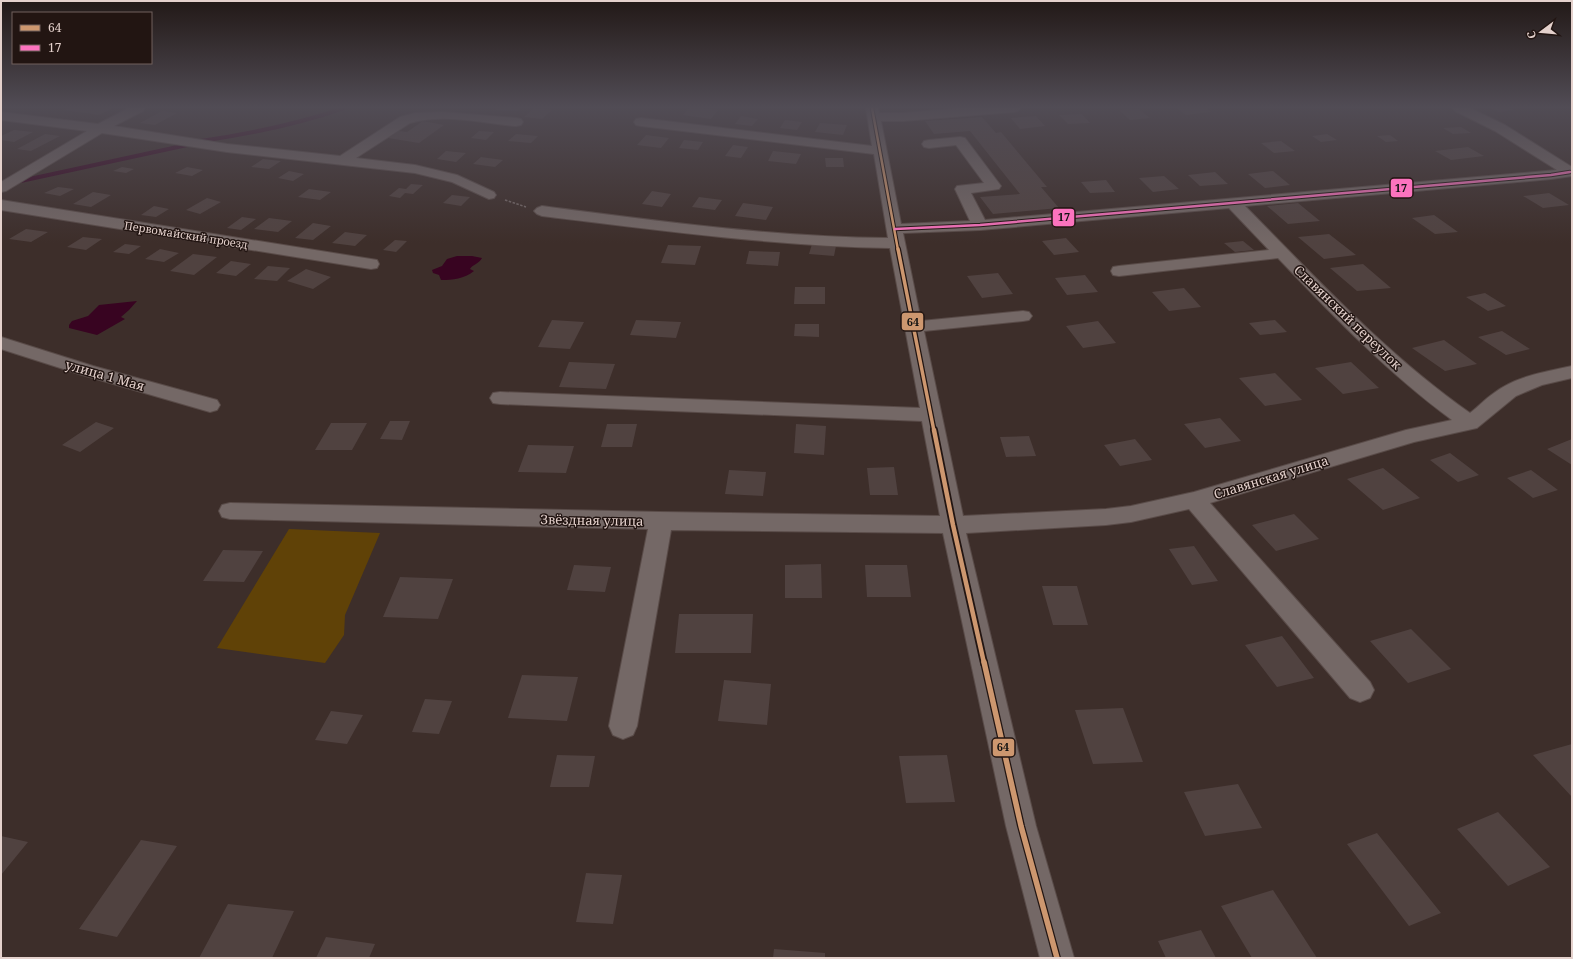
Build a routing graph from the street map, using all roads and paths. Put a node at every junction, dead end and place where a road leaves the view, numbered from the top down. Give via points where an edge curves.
1 (59, 153) edge
2 (273, 153) edge
3 (355, 153) edge
4 (881, 153) edge
5 (969, 153) edge
6 (1539, 153) edge
7 (342, 161) junction
8 (1, 188) edge
9 (489, 195) joint
10 (1232, 202) junction
11 (1, 205) edge
12 (542, 211) joint
13 (980, 225) junction
14 (896, 236) junction
15 (1283, 253) junction
16 (371, 264) dead end
17 (1119, 271) dead end
18 (1022, 316) dead end
19 (913, 327) junction
20 (1, 343) edge
21 (1572, 372) edge
22 (500, 398) dead end
23 (210, 405) dead end
24 (931, 415) junction
25 (1470, 423) junction
26 (1194, 500) junction
27 (230, 511) dead end
28 (661, 521) junction
29 (953, 525) junction
30 (1360, 690) dead end
31 (623, 726) dead end
32 (1057, 958) edge

1 - 8 street
2 - 7 street
3 - 7 street
4 - 14 street
5 - 13 street via 994,186 962,189
6 - 10 street via 1570,172
7 - 9 street via 404,167 437,174 457,179
9 - 12 path
10 - 13 street
10 - 15 street, Славянский переулок
11 - 16 street, Первомайский проезд
12 - 14 street via 803,240 847,243
13 - 14 street
14 - 19 street
15 - 17 street
15 - 25 street, Славянский переулок via 1381,352 1447,408
18 - 19 street
19 - 24 street
20 - 23 street, улица 1 Мая
21 - 25 street, Славянская улица via 1513,390
22 - 24 street
24 - 29 street
25 - 26 street, Славянская улица via 1413,435
26 - 29 street, Славянская улица via 1106,517
26 - 30 street
27 - 28 street, Звёздная улица
28 - 29 street, Звёздная улица
28 - 31 street
29 - 32 street via 1021,826

